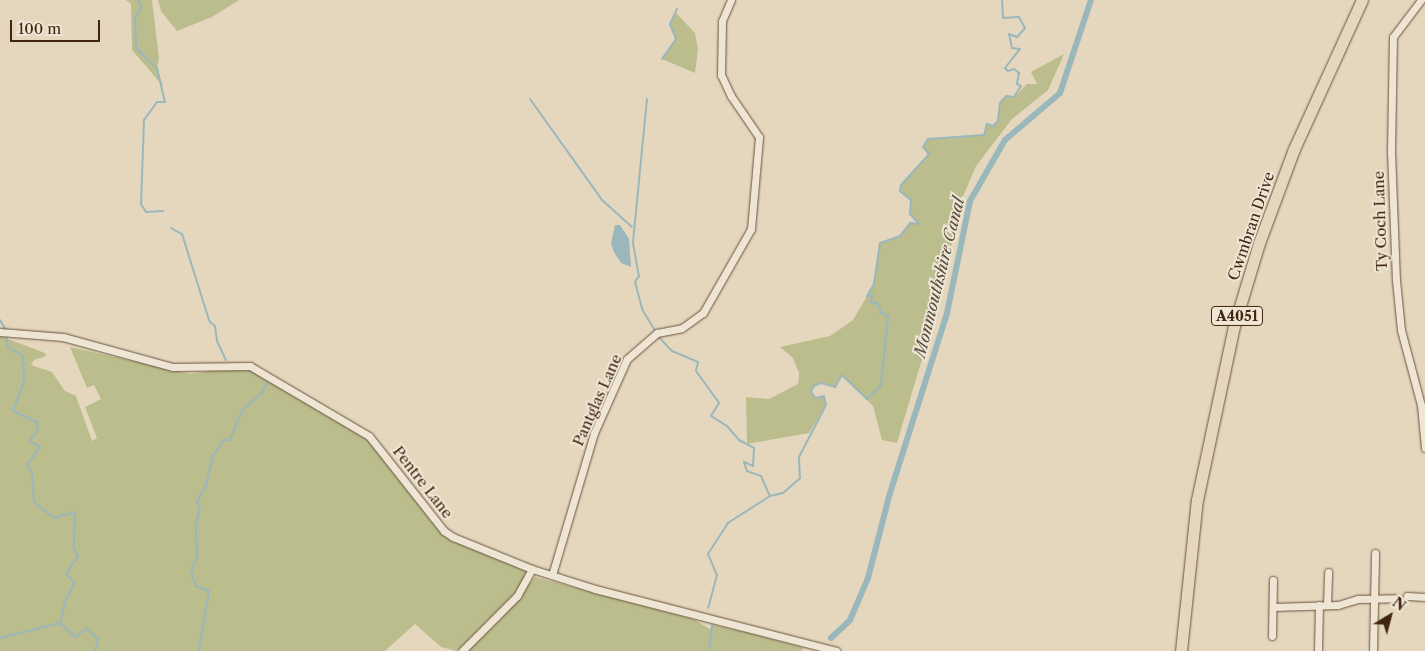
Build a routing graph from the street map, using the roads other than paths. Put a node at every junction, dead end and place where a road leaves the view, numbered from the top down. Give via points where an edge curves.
1 (731, 0) edge
2 (1362, 0) edge
3 (1421, 0) edge
4 (0, 332) edge
5 (1425, 448) edge
6 (1375, 553) dead end
7 (532, 569) junction
8 (1328, 572) dead end
9 (552, 575) junction
10 (1273, 580) dead end
11 (1407, 596) dead end
12 (1373, 598) junction
13 (1397, 598) dead end
14 (1425, 598) edge
15 (1323, 605) junction
16 (1273, 607) junction
17 (1272, 636) dead end
18 (462, 651) edge
19 (836, 651) edge
20 (1180, 651) edge
21 (1318, 651) edge
22 (1373, 651) edge

1 - 9 street, Pantglas Lane via 722,21 721,75 730,96 759,137 751,229 703,313 682,328 657,332 627,358 594,433
2 - 20 main road, Cwmbran Drive / A4051 via 1294,149 1259,243 1234,326 1197,500
3 - 5 street, Ty Coch Lane via 1393,37 1391,151 1401,330 1421,405
4 - 7 street, Pentre Lane via 63,337 173,367 204,369 242,365 258,370 325,413 369,436 444,531
6 - 12 street
7 - 9 street, Pentre Lane
7 - 18 street via 517,596
8 - 15 street
9 - 19 street, Pentre Lane
10 - 16 street
11 - 14 street
12 - 13 street
12 - 15 street
12 - 22 street
15 - 16 street
15 - 21 street
16 - 17 street

